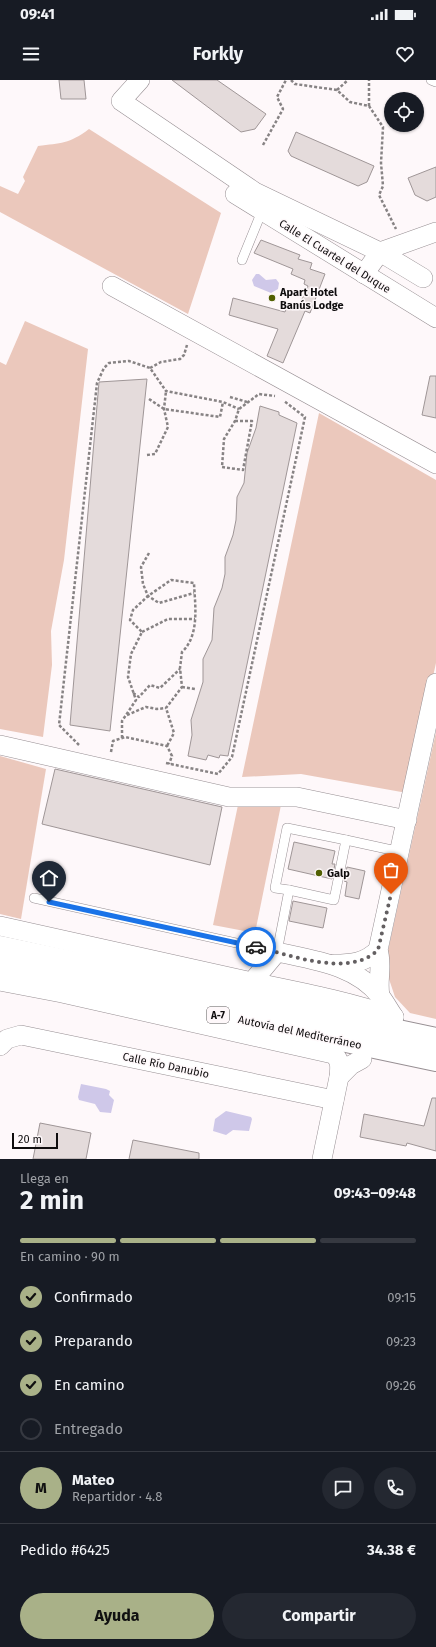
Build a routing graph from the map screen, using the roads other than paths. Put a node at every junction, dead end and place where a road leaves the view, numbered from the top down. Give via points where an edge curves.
1 (140, 80) edge
2 (431, 80) edge
3 (436, 82) edge
4 (235, 194) dead end
5 (262, 211) junction
6 (436, 232) edge
7 (380, 252) junction
8 (242, 260) dead end
9 (364, 274) junction
10 (423, 278) dead end
11 (112, 286) dead end
12 (436, 318) edge
13 (436, 464) edge
14 (436, 684) edge
15 (0, 745) edge
16 (407, 820) junction
17 (346, 840) junction
18 (401, 852) junction
19 (289, 890) junction
20 (34, 898) dead end
21 (0, 926) edge
22 (0, 948) edge
23 (378, 950) junction
24 (277, 952) junction
25 (334, 964) junction
26 (0, 968) edge
27 (0, 981) edge
28 (252, 982) junction
29 (45, 990) junction
30 (380, 996) junction
31 (134, 997) junction
32 (203, 1012) junction
33 (394, 1017) junction
34 (436, 1030) edge
35 (436, 1039) edge
36 (0, 1046) edge
37 (304, 1046) junction
38 (397, 1052) junction
39 (362, 1059) joint
40 (436, 1060) edge
41 (339, 1077) junction
42 (334, 1100) junction
43 (322, 1159) edge

1 - 7 street via 121,101 255,192
2 - 3 lane
4 - 5 street, Calle El Cuartel del Duque
5 - 8 lane
5 - 9 street, Calle El Cuartel del Duque
6 - 7 street
7 - 9 street
7 - 10 street
9 - 12 street, Calle El Cuartel del Duque
11 - 13 street
14 - 16 street
15 - 16 street via 229,797 297,797
16 - 18 street
17 - 18 lane
17 - 19 lane via 334,900
17 - 19 lane via 287,828 275,888
18 - 23 street
19 - 24 lane
20 - 24 lane
21 - 28 street
22 - 35 highway, Autovía del Mediterráneo / A-7
23 - 25 street via 364,960
23 - 30 street via 381,959 378,981
24 - 25 street
24 - 28 street
25 - 30 street via 364,981
26 - 31 highway, Autovía del Mediterráneo / A-7
27 - 29 street
28 - 33 street via 363,1006
29 - 31 highway
29 - 37 street
30 - 33 street
31 - 32 highway, Autovía del Mediterráneo / A-7
32 - 37 highway
32 - 38 highway, Autovía del Mediterráneo / A-7
33 - 34 highway
36 - 42 street, Calle Río Danubio via 7,1039 21,1034
37 - 41 street via 333,1054 338,1058
38 - 39 highway
38 - 40 highway, Autovía del Mediterráneo / A-7
39 - 41 street via 351,1065
41 - 42 street
42 - 43 street

